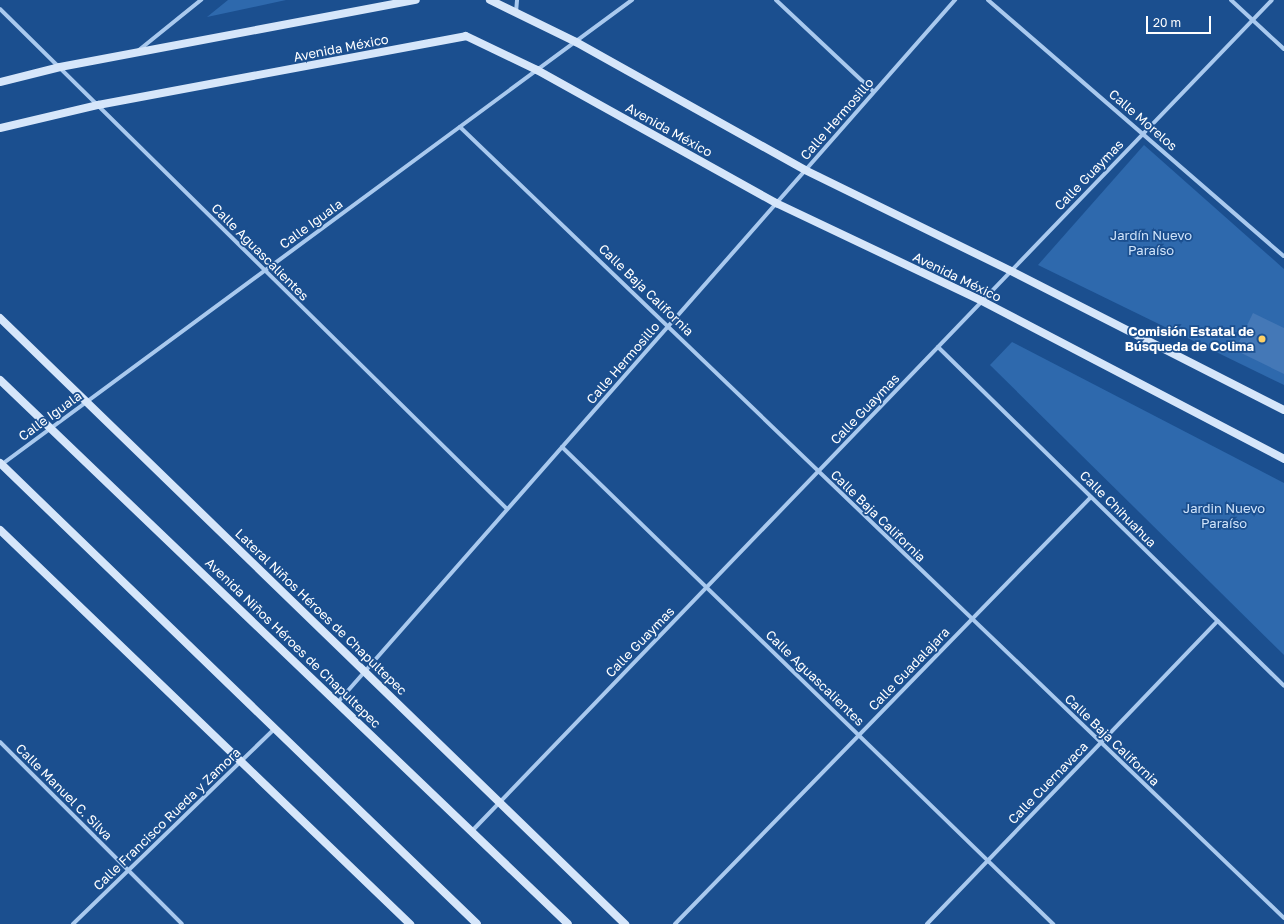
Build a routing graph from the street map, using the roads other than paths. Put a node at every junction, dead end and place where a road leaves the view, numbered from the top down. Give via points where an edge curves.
1 (201, 0) edge
2 (416, 0) edge
3 (490, 0) edge
4 (517, 0) edge
5 (632, 0) edge
6 (776, 0) edge
7 (955, 0) edge
8 (988, 0) edge
9 (1231, 0) edge
10 (1272, 0) edge
11 (0, 9) edge
12 (516, 12) junction
13 (1252, 20) junction
14 (576, 42) junction
15 (1284, 49) edge
16 (135, 53) junction
17 (60, 68) junction
18 (537, 70) junction
19 (0, 82) edge
20 (874, 92) junction
21 (98, 105) junction
22 (460, 127) junction
23 (0, 128) edge
24 (1144, 133) junction
25 (805, 170) junction
26 (776, 203) junction
27 (1284, 256) edge
28 (265, 271) junction
29 (1011, 271) junction
30 (982, 301) junction
31 (0, 318) edge
32 (669, 325) junction
33 (938, 347) junction
34 (0, 380) edge
35 (87, 402) junction
36 (1284, 410) edge
37 (51, 428) junction
38 (562, 447) junction
39 (1284, 459) edge
40 (1, 464) edge
41 (818, 472) junction
42 (1091, 496) junction
43 (507, 510) junction
44 (0, 530) edge
45 (707, 587) junction
46 (971, 620) junction
47 (1218, 621) junction
48 (364, 672) junction
49 (1284, 686) edge
50 (338, 702) junction
51 (275, 728) junction
52 (859, 735) junction
53 (0, 742) edge
54 (1101, 743) junction
55 (241, 761) junction
56 (500, 802) junction
57 (472, 831) junction
58 (988, 860) junction
59 (129, 870) junction
60 (1284, 918) edge
61 (404, 922) edge
62 (73, 924) edge
63 (182, 924) edge
64 (477, 924) edge
65 (568, 924) edge
66 (625, 924) edge
67 (675, 924) edge
68 (927, 924) edge
69 (1053, 924) edge

1 - 16 street
2 - 16 street
3 - 12 street
4 - 12 street
5 - 14 street, Calle Iguala
6 - 20 street
7 - 20 street, Calle Hermosillo
8 - 24 street, Calle Morelos
9 - 13 street
10 - 13 street, Calle Guaymas
11 - 17 street, Calle Aguascalientes
12 - 14 street
13 - 15 street
13 - 24 street, Calle Guaymas
14 - 18 street, Calle Iguala
14 - 25 street
16 - 17 street
17 - 19 street
17 - 21 street, Calle Aguascalientes
18 - 21 street, Avenida México via 466,36
18 - 22 street, Calle Iguala
18 - 26 street, Avenida México
20 - 25 street, Calle Hermosillo
21 - 23 street, Avenida México
21 - 28 street, Calle Aguascalientes
22 - 28 street, Calle Iguala
22 - 32 street, Calle Baja California
24 - 27 street, Calle Morelos
24 - 29 street, Calle Guaymas
25 - 26 street, Calle Hermosillo
25 - 29 street
26 - 30 street, Avenida México
26 - 32 street, Calle Hermosillo
28 - 35 street, Calle Iguala
28 - 43 street, Calle Aguascalientes
29 - 30 street, Calle Guaymas
29 - 36 street
30 - 33 street, Calle Guaymas
30 - 39 street, Avenida México
31 - 35 street, Lateral Niños Héroes de Chapultepec
32 - 38 street, Calle Hermosillo
32 - 41 street, Calle Baja California
33 - 41 street, Calle Guaymas
33 - 42 street, Calle Chihuahua
34 - 37 street, Avenida Niños Héroes de Chapultepec
35 - 37 street, Calle Iguala
35 - 48 street, Lateral Niños Héroes de Chapultepec
37 - 40 street, Calle Iguala
37 - 50 street, Avenida Niños Héroes de Chapultepec
38 - 43 street, Calle Hermosillo
38 - 45 street, Calle Aguascalientes
40 - 51 street
41 - 45 street, Calle Guaymas
41 - 46 street, Calle Baja California
42 - 46 street, Calle Guadalajara
42 - 47 street, Calle Chihuahua
43 - 48 street, Calle Hermosillo
44 - 55 street
45 - 52 street, Calle Aguascalientes
45 - 56 street, Calle Guaymas
46 - 52 street, Calle Guadalajara
46 - 54 street, Calle Baja California
47 - 49 street, Calle Chihuahua
47 - 54 street, Calle Cuernavaca
48 - 50 street, Calle Hermosillo
48 - 56 street, Lateral Niños Héroes de Chapultepec
50 - 57 street, Avenida Niños Héroes de Chapultepec
51 - 55 street, Calle Francisco Rueda y Zamora
51 - 64 street
52 - 58 street, Calle Aguascalientes
52 - 67 street, Calle Guadalajara
53 - 59 street, Calle Manuel C. Silva
54 - 58 street, Calle Cuernavaca
54 - 60 street, Calle Baja California
55 - 59 street, Calle Francisco Rueda y Zamora
55 - 61 street
56 - 57 street, Calle Guaymas
56 - 66 street, Lateral Niños Héroes de Chapultepec
57 - 65 street, Avenida Niños Héroes de Chapultepec
58 - 68 street, Calle Cuernavaca
58 - 69 street, Calle Aguascalientes
59 - 62 street, Calle Francisco Rueda y Zamora
59 - 63 street, Calle Manuel C. Silva

